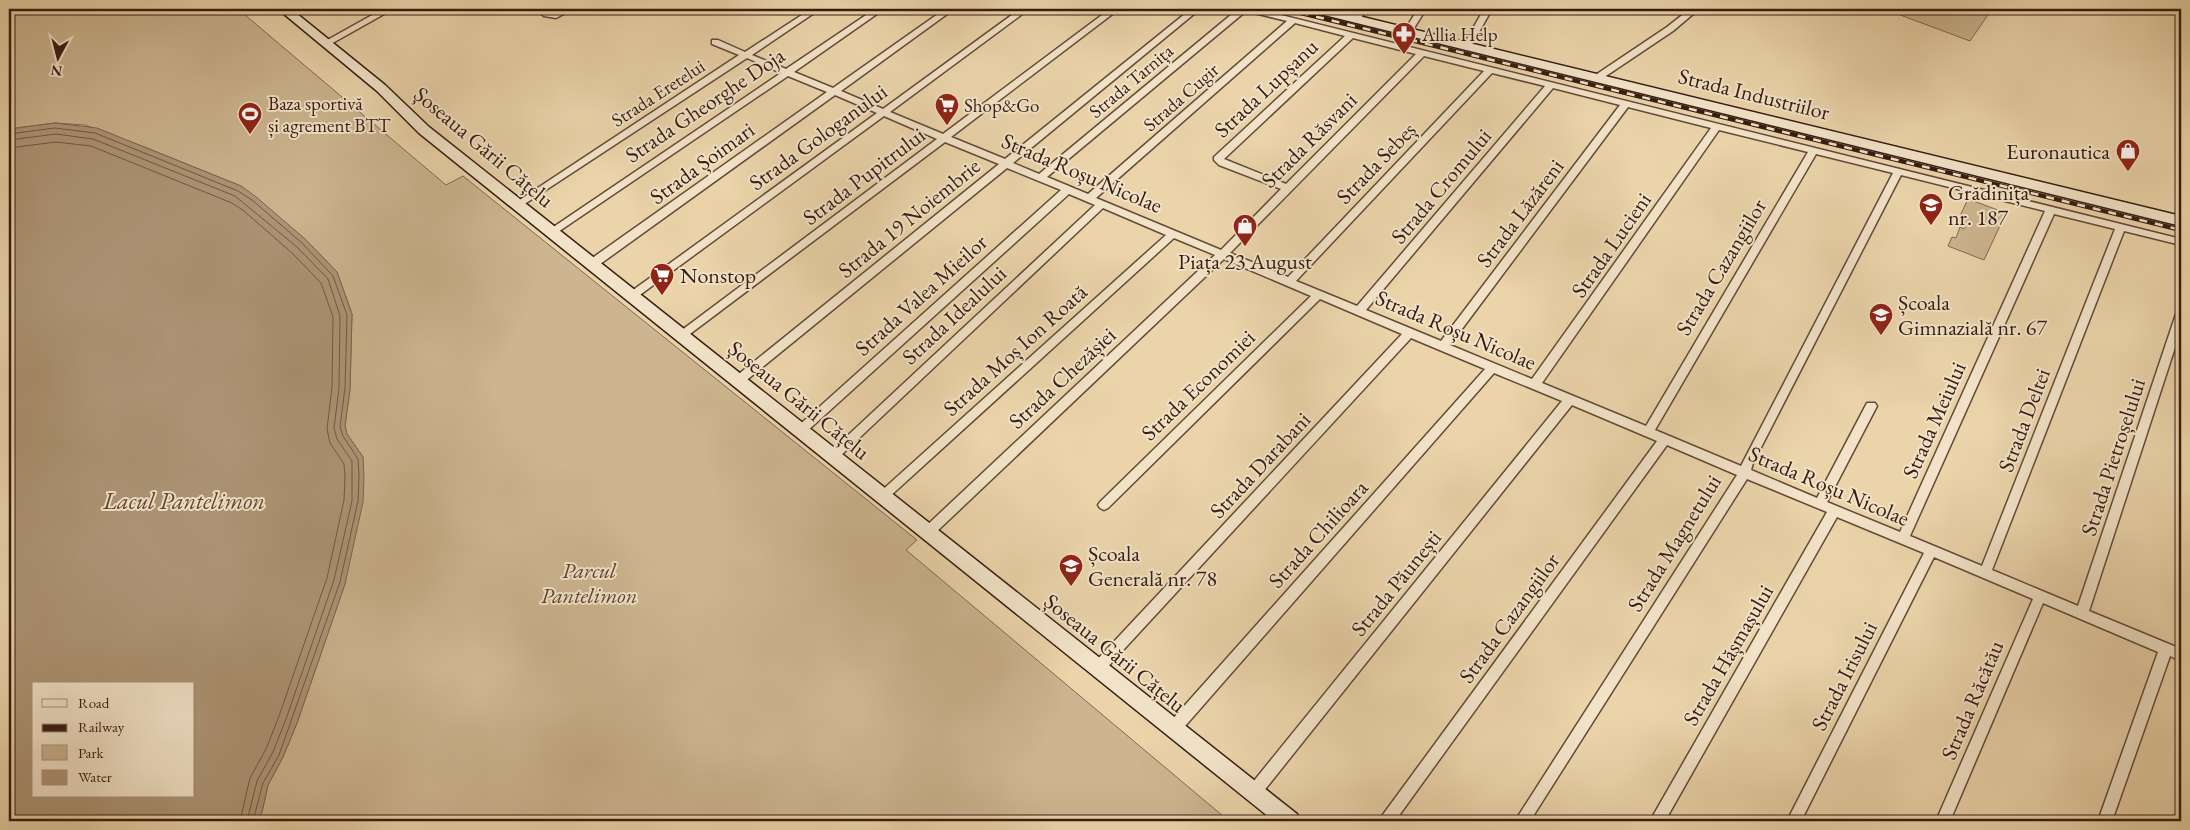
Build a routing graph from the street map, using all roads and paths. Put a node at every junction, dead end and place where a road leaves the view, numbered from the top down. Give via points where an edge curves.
1 (389, 9) edge
2 (540, 9) edge
3 (569, 9) edge
4 (816, 9) edge
5 (880, 9) edge
6 (950, 9) edge
7 (1025, 9) edge
8 (1115, 9) edge
9 (1196, 9) edge
10 (1243, 9) edge
11 (1248, 9) edge
12 (1316, 9) edge
13 (1422, 9) edge
14 (1488, 9) edge
15 (1695, 9) edge
16 (288, 10) edge
17 (1359, 14) edge
18 (1294, 20) junction
19 (1408, 31) junction
20 (1351, 35) junction
21 (715, 42) dead end
22 (326, 43) junction
23 (1467, 46) junction
24 (1422, 53) junction
25 (746, 55) junction
26 (1618, 65) junction
27 (1490, 70) junction
28 (787, 72) junction
29 (1597, 78) junction
30 (1619, 83) junction
31 (1551, 85) junction
32 (833, 91) junction
33 (1626, 104) junction
34 (884, 112) junction
35 (1717, 126) junction
36 (945, 138) junction
37 (1814, 150) junction
38 (1006, 163) junction
39 (1899, 171) junction
40 (1040, 178) junction
41 (1287, 188) junction
42 (1068, 189) junction
43 (1090, 198) junction
44 (517, 204) junction
45 (1102, 204) junction
46 (2051, 209) junction
47 (2181, 221) edge
48 (2121, 227) junction
49 (552, 232) junction
50 (1174, 234) junction
51 (2181, 242) edge
52 (1223, 254) junction
53 (592, 264) junction
54 (1289, 282) junction
55 (1319, 294) junction
56 (633, 296) junction
57 (1359, 311) junction
58 (2181, 314) edge
59 (1410, 332) junction
60 (682, 336) junction
61 (1443, 346) junction
62 (1493, 367) junction
63 (739, 380) junction
64 (1535, 384) junction
65 (1570, 399) junction
66 (1871, 406) dead end
67 (802, 430) junction
68 (1648, 432) junction
69 (1665, 439) junction
70 (833, 456) junction
71 (1745, 472) junction
72 (883, 496) junction
73 (1820, 504) junction
74 (1104, 505) dead end
75 (1835, 510) junction
76 (928, 532) junction
77 (1903, 538) junction
78 (1932, 550) junction
79 (1986, 573) junction
80 (2040, 596) junction
81 (2082, 613) junction
82 (2166, 648) junction
83 (2181, 654) edge
84 (1098, 668) junction
85 (1174, 728) junction
86 (1254, 792) junction
87 (1290, 821) edge
88 (1387, 821) edge
89 (1522, 821) edge
90 (1657, 821) edge
91 (1794, 821) edge
92 (1943, 821) edge
93 (2105, 821) edge

1 - 22 street
2 - 3 street via 556,16
4 - 25 street, Strada Eretelui
5 - 28 street, Strada Gheorghe Doja
6 - 32 street, Strada Șoimari
7 - 34 street, Strada Gologanului
8 - 36 street, Strada Pupitrului
9 - 38 street, Strada 19 Noiembrie
10 - 40 street, Strada Tarnița
11 - 18 street
12 - 17 main road, Strada Industriilor
13 - 19 street
14 - 23 street
15 - 26 street
16 - 22 main road, Șoseaua Gării Cățelu
17 - 19 main road, Strada Industriilor
18 - 20 street
18 - 43 street, Strada Cugir
19 - 23 main road, Strada Industriilor
20 - 24 street
20 - 41 street, Strada Lupșanu via 1219,157 1222,163
21 - 25 street, Strada Roșu Nicolae
22 - 44 main road, Șoseaua Gării Cățelu via 381,88 412,121
23 - 29 main road, Strada Industriilor
24 - 27 street
24 - 41 street, Strada Răsvani
25 - 28 street, Strada Roșu Nicolae
25 - 44 street, Strada Eretelui
26 - 29 street
26 - 30 street
27 - 31 street
27 - 54 street, Strada Sebeș
28 - 32 street, Strada Roșu Nicolae
28 - 49 street, Strada Gheorghe Doja
29 - 30 main road, Strada Industriilor
30 - 47 main road, Strada Industriilor
31 - 33 street
31 - 57 street, Strada Cromului
32 - 34 street, Strada Roșu Nicolae
32 - 53 street, Strada Șoimari
33 - 35 street
33 - 61 street, Strada Lăzăreni
34 - 36 street, Strada Roșu Nicolae
34 - 56 street, Strada Gologanului
35 - 37 street
35 - 64 street, Strada Lucieni
36 - 38 street, Strada Roșu Nicolae
36 - 60 street, Strada Pupitrului
37 - 39 street
37 - 68 street, Strada Cazangiilor
38 - 40 street, Strada Roșu Nicolae
38 - 63 street, Strada 19 Noiembrie
39 - 46 street
39 - 71 street, Strada Magnetului
40 - 42 street, Strada Roșu Nicolae
41 - 52 street, Strada Răsvani
42 - 43 street, Strada Roșu Nicolae
42 - 67 street, Strada Valea Mieilor
43 - 45 street, Strada Roșu Nicolae
44 - 49 main road, Șoseaua Gării Cățelu
45 - 50 street, Strada Roșu Nicolae
45 - 70 street, Strada Idealului
46 - 48 street
46 - 77 street, Strada Meiului
48 - 51 street
48 - 79 street, Strada Deltei
49 - 53 main road, Șoseaua Gării Cățelu
50 - 52 street, Strada Roșu Nicolae
50 - 72 street, Strada Moș Ion Roată
52 - 54 street, Strada Roșu Nicolae
52 - 76 street, Strada Chezășiei
53 - 56 main road, Șoseaua Gării Cățelu
54 - 55 street, Strada Roșu Nicolae
55 - 57 street, Strada Roșu Nicolae
55 - 74 street, Strada Economiei
56 - 60 main road, Șoseaua Gării Cățelu
57 - 59 street, Strada Roșu Nicolae
58 - 81 street, Strada Pietroșelului
59 - 61 street, Strada Roșu Nicolae
59 - 84 street, Strada Darabani
60 - 63 main road, Șoseaua Gării Cățelu
61 - 62 street, Strada Roșu Nicolae
62 - 64 street, Strada Roșu Nicolae
62 - 85 street, Strada Chilioara
63 - 67 main road, Șoseaua Gării Cățelu
64 - 65 street, Strada Roșu Nicolae
65 - 68 street, Strada Roșu Nicolae
65 - 86 street, Strada Păunești
66 - 73 street
67 - 70 main road, Șoseaua Gării Cățelu
68 - 69 street, Strada Roșu Nicolae
69 - 71 street, Strada Roșu Nicolae
69 - 88 street, Strada Cazangiilor
70 - 72 main road, Șoseaua Gării Cățelu
71 - 73 street, Strada Roșu Nicolae
71 - 89 street, Strada Magnetului
72 - 76 main road, Șoseaua Gării Cățelu
73 - 75 street, Strada Roșu Nicolae
75 - 77 street, Strada Roșu Nicolae
75 - 90 street, Strada Hășmașului
76 - 84 main road, Șoseaua Gării Cățelu
77 - 78 street, Strada Roșu Nicolae
78 - 79 street, Strada Roșu Nicolae
78 - 91 street, Strada Irisului
79 - 80 street, Strada Roșu Nicolae
80 - 81 street, Strada Roșu Nicolae
80 - 92 street, Strada Răcătău
81 - 82 street, Strada Roșu Nicolae
82 - 83 street, Strada Roșu Nicolae
82 - 93 street
84 - 85 main road, Șoseaua Gării Cățelu
85 - 86 main road, Șoseaua Gării Cățelu
86 - 87 main road, Șoseaua Gării Cățelu

